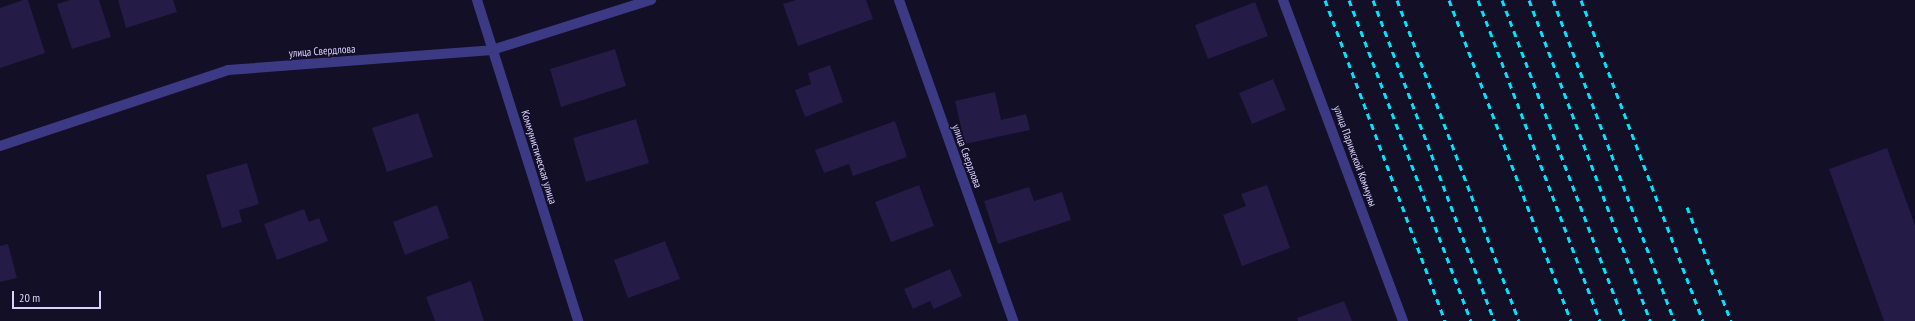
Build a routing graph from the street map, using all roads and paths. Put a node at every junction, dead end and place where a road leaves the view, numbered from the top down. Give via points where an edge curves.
1 (476, 0) edge
2 (651, 0) edge
3 (899, 0) edge
4 (1283, 0) edge
5 (492, 50) junction
6 (0, 146) edge
7 (578, 321) edge
8 (1014, 321) edge
9 (1403, 321) edge

1 - 5 street, Коммунистическая улица
2 - 5 street, улица Свердлова
3 - 8 street, улица Свердлова
4 - 9 street, улица Парижской Коммуны
5 - 6 street, улица Свердлова via 228,70
5 - 7 street, Коммунистическая улица

